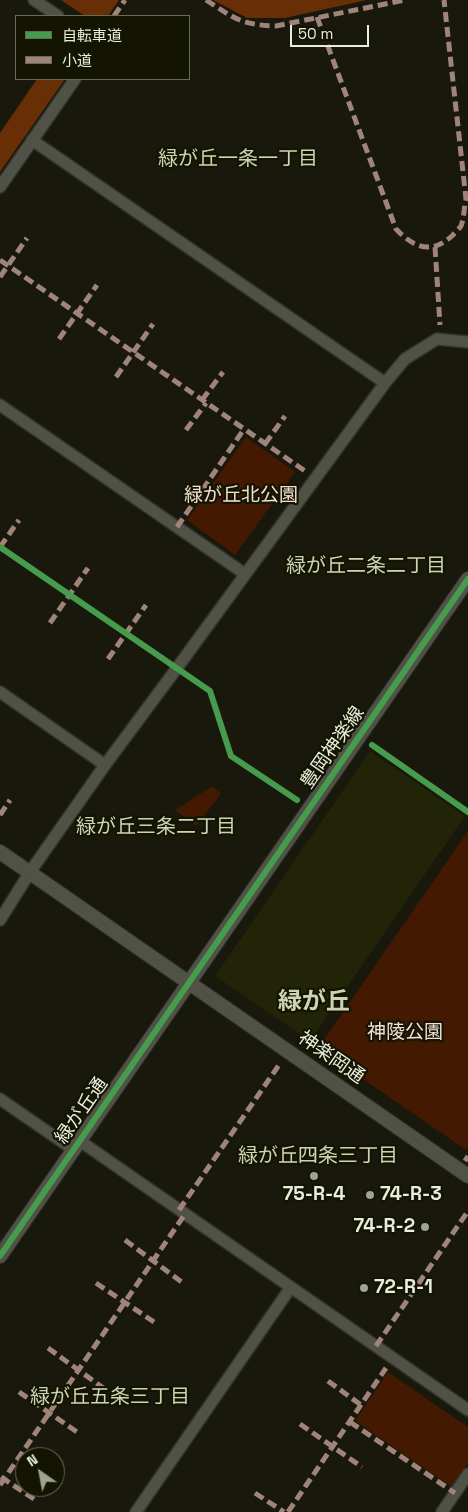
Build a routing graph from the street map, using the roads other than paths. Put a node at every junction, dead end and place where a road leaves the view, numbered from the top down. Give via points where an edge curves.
1 (34, 0) edge
2 (56, 15) edge
3 (74, 80) edge
4 (32, 140) junction
5 (0, 187) edge
6 (468, 342) edge
7 (385, 383) junction
8 (0, 405) edge
9 (245, 574) junction
10 (466, 586) edge
11 (0, 692) edge
12 (105, 764) junction
13 (0, 852) edge
14 (30, 872) junction
15 (0, 920) edge
16 (189, 982) junction
17 (0, 1099) edge
18 (77, 1145) junction
19 (468, 1176) edge
20 (0, 1256) edge
21 (291, 1287) junction
22 (468, 1410) edge
23 (468, 1474) edge
24 (136, 1512) edge
25 (442, 1512) edge

1 - 2 street
3 - 4 street
4 - 5 street
4 - 7 street
6 - 7 street via 437,339 405,359
7 - 9 street
8 - 9 street
9 - 12 street
10 - 16 street, 豊岡神楽線
11 - 12 street
12 - 14 street
13 - 14 street, 神楽岡通
14 - 15 street
14 - 16 street, 神楽岡通
16 - 18 street, 緑が丘通
16 - 19 street, 神楽岡通
17 - 18 street
18 - 20 street, 緑が丘通
18 - 21 street
21 - 22 street
21 - 24 street
23 - 25 street

